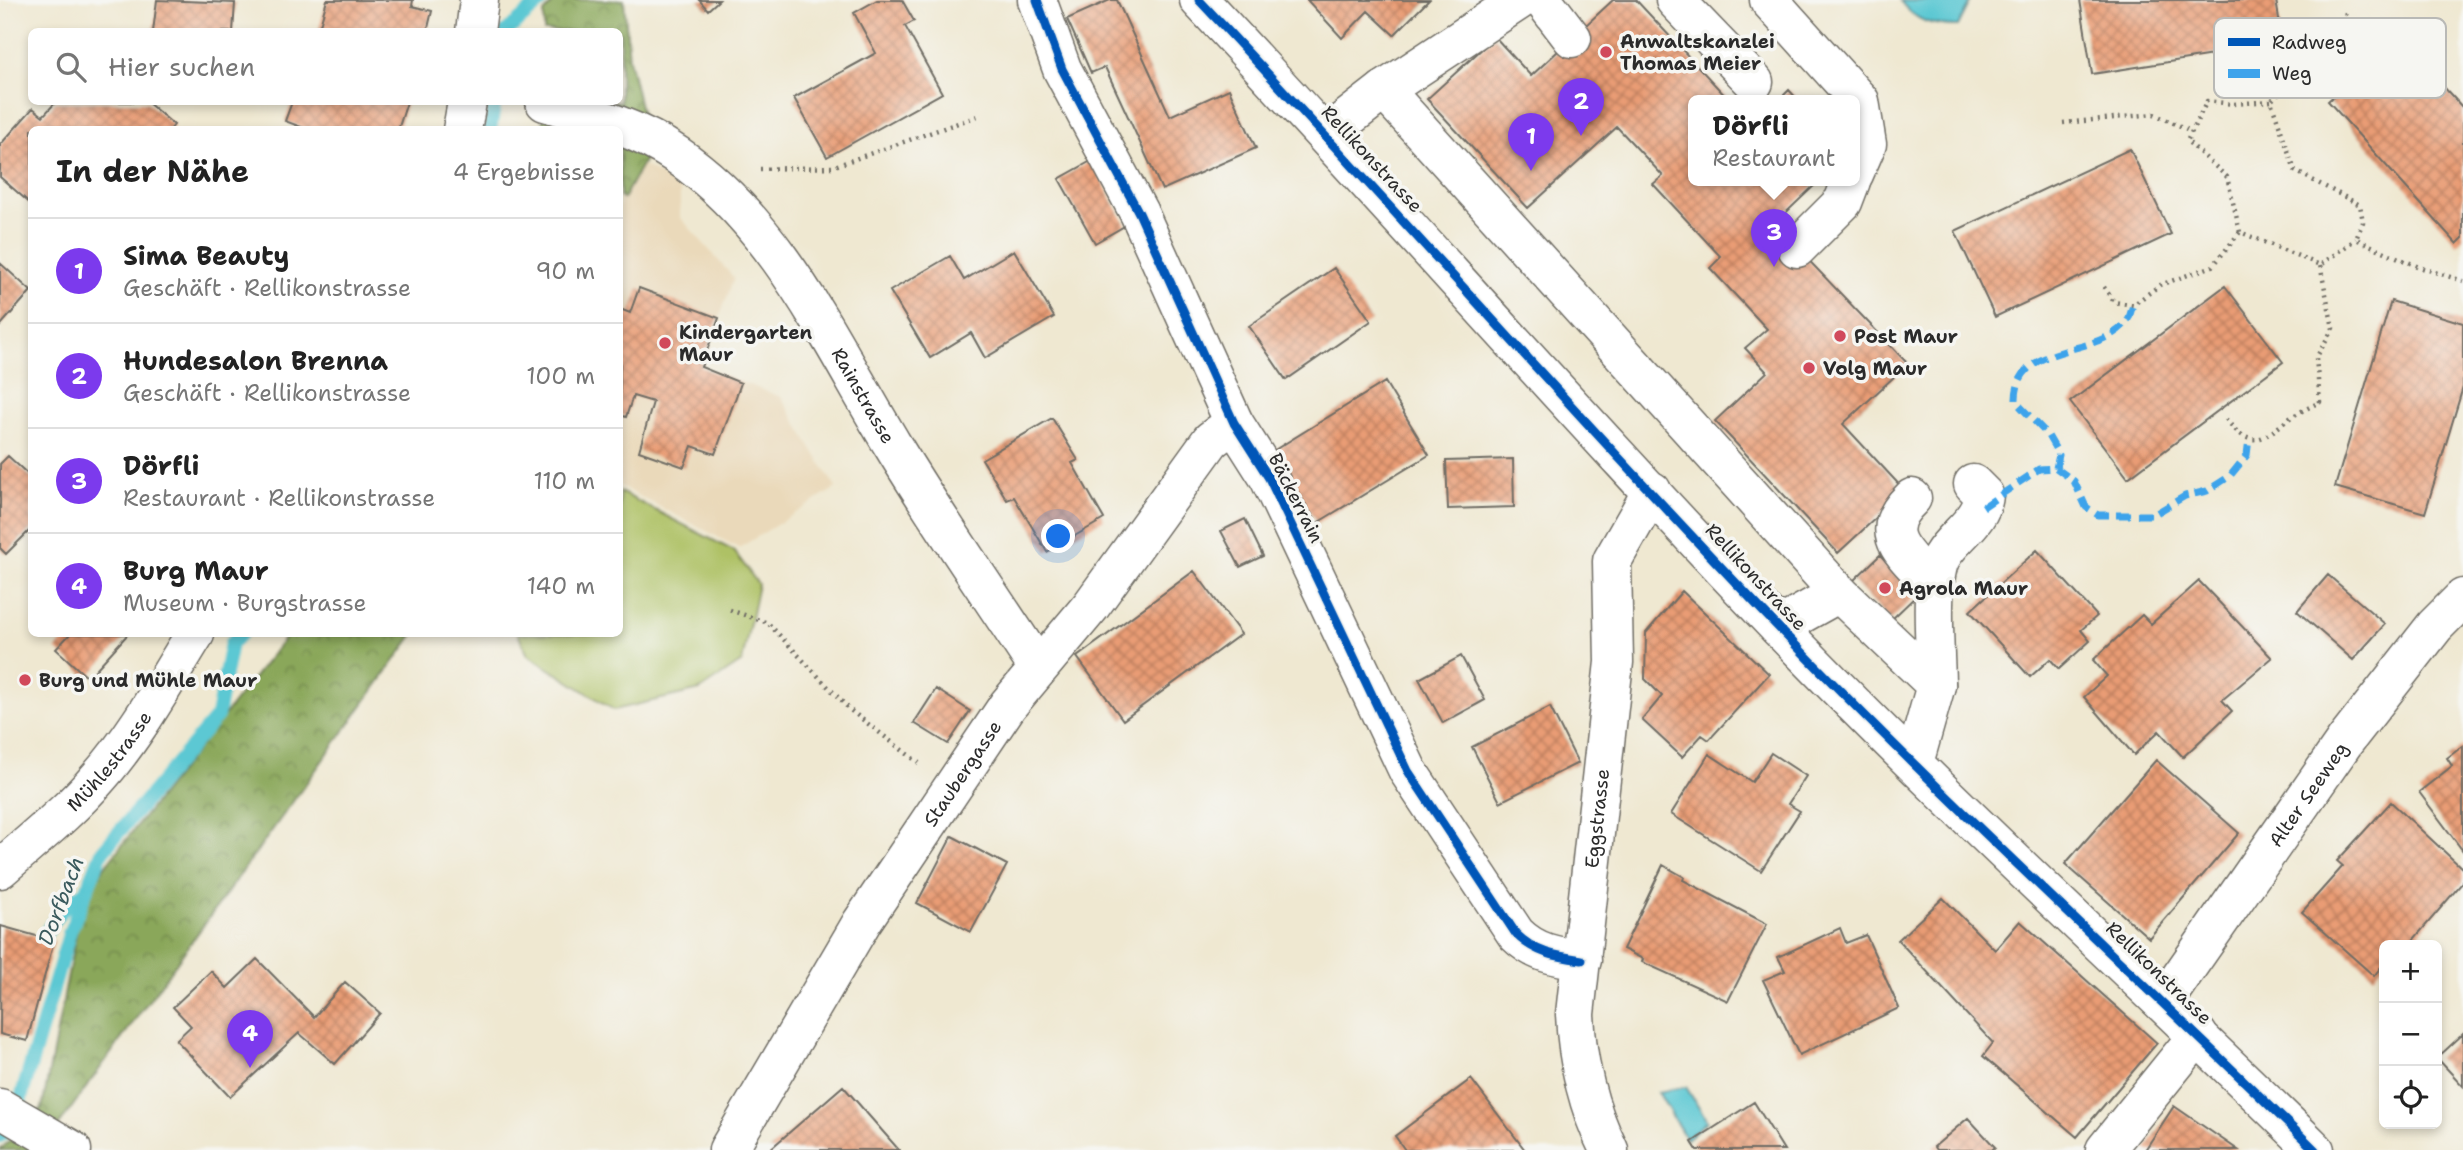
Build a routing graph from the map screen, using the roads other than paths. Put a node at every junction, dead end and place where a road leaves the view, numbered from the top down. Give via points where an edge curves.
1 (479, 0) edge
2 (1037, 0) edge
3 (1199, 0) edge
4 (1520, 0) edge
5 (1543, 0) edge
6 (1675, 0) edge
7 (1769, 0) edge
8 (476, 28) edge
9 (1572, 38) dead end
10 (1754, 82) dead end
11 (1384, 90) junction
12 (1854, 95) edge
13 (1860, 102) edge
14 (466, 105) edge
15 (555, 105) edge
16 (462, 126) edge
17 (623, 126) edge
18 (623, 126) edge
19 (1326, 135) junction
20 (1860, 160) edge
21 (1850, 186) edge
22 (1797, 248) dead end
23 (1234, 423) junction
24 (1973, 484) dead end
25 (1652, 491) junction
26 (1912, 498) dead end
27 (1932, 584) junction
28 (1839, 593) junction
29 (2463, 598) edge
30 (1778, 627) junction
31 (193, 637) edge
32 (1038, 668) junction
33 (1936, 685) junction
34 (1914, 763) junction
35 (0, 869) edge
36 (1582, 960) junction
37 (2164, 1001) junction
38 (2198, 1035) junction
39 (0, 1108) edge
40 (57, 1141) edge
41 (728, 1150) edge
42 (1609, 1150) edge
43 (2105, 1150) edge
44 (2315, 1150) edge

1 - 8 street
2 - 23 street, Bäckerrain via 1062,69 1139,213
3 - 19 street, Rellikonstrasse
4 - 11 street
5 - 9 street
6 - 10 street
7 - 12 street
11 - 19 street
11 - 28 street
13 - 20 street via 1867,144
14 - 16 street
15 - 17 street, Rainstrasse
18 - 32 street, Rainstrasse via 677,155 758,229
19 - 25 street, Rellikonstrasse
21 - 22 street via 1843,202
23 - 32 street, Staubergasse via 1211,440 1091,606
23 - 36 street, Bäckerrain via 1269,478 1408,771 1516,934 1544,954
24 - 27 street via 1984,495 1983,507 1941,557
25 - 30 street, Rellikonstrasse
25 - 36 street, Eggstrasse via 1612,561 1614,662
26 - 27 street via 1894,522 1897,545
27 - 33 street
28 - 30 street
28 - 33 street
29 - 37 street, Alter Seeweg via 2435,626 2345,741
30 - 34 street, Rellikonstrasse
31 - 35 street, Mühlestrasse via 100,777
32 - 41 street, Staubergasse via 1007,705 862,922
33 - 34 street
34 - 37 street, Rellikonstrasse
36 - 42 street, Eggstrasse via 1576,1048 1585,1089
37 - 38 street, Rellikonstrasse
38 - 43 street
38 - 44 street, Rellikonstrasse
39 - 40 street

